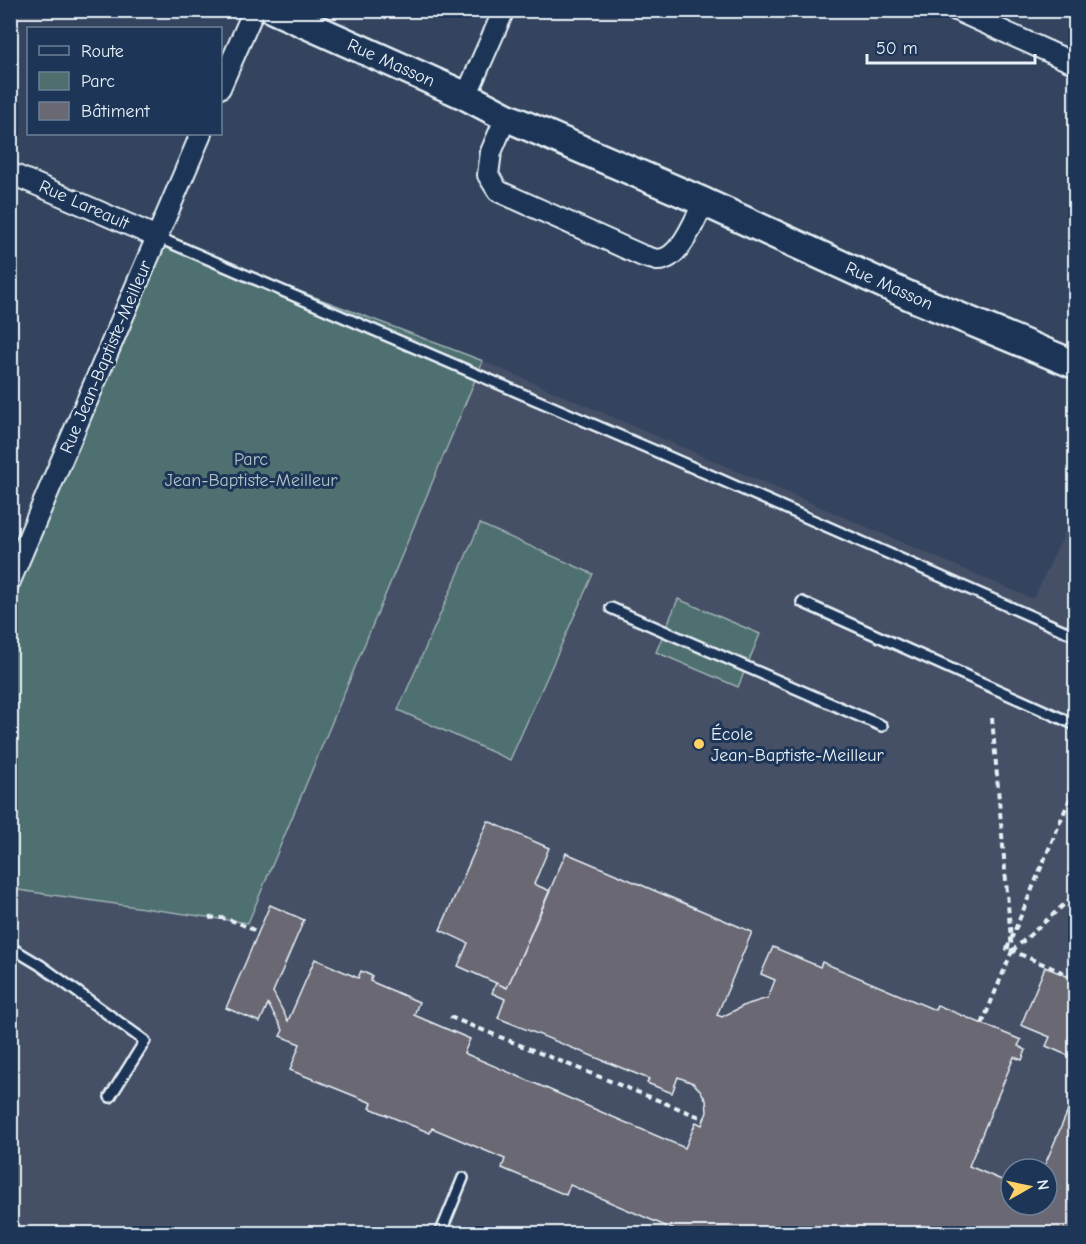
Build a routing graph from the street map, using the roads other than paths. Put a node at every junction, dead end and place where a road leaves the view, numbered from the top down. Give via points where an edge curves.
1 (254, 10) edge
2 (274, 10) edge
3 (504, 10) edge
4 (956, 10) edge
5 (1076, 64) edge
6 (222, 83) edge
7 (466, 96) junction
8 (506, 117) junction
9 (201, 135) edge
10 (10, 173) edge
11 (704, 202) junction
12 (157, 237) junction
13 (1076, 365) edge
14 (10, 581) edge
15 (802, 602) dead end
16 (611, 608) dead end
17 (1076, 636) edge
18 (1076, 725) edge
19 (882, 726) dead end
20 (10, 947) edge
21 (110, 1096) dead end
22 (463, 1178) dead end
23 (440, 1233) edge

1 - 6 street
2 - 7 street, Rue Masson
3 - 7 street
4 - 5 street
7 - 8 street, Rue Masson
8 - 11 street, Rue Masson
8 - 11 street via 491,152 488,175 498,191 643,256 667,258 679,248
9 - 12 street, Rue Jean-Baptiste-Meilleur
10 - 12 street, Rue Lareault
11 - 13 street, Rue Masson via 912,297
12 - 14 street, Rue Jean-Baptiste-Meilleur
12 - 17 lane
15 - 18 lane
16 - 19 lane
20 - 21 lane via 40,964 146,1041
22 - 23 lane

